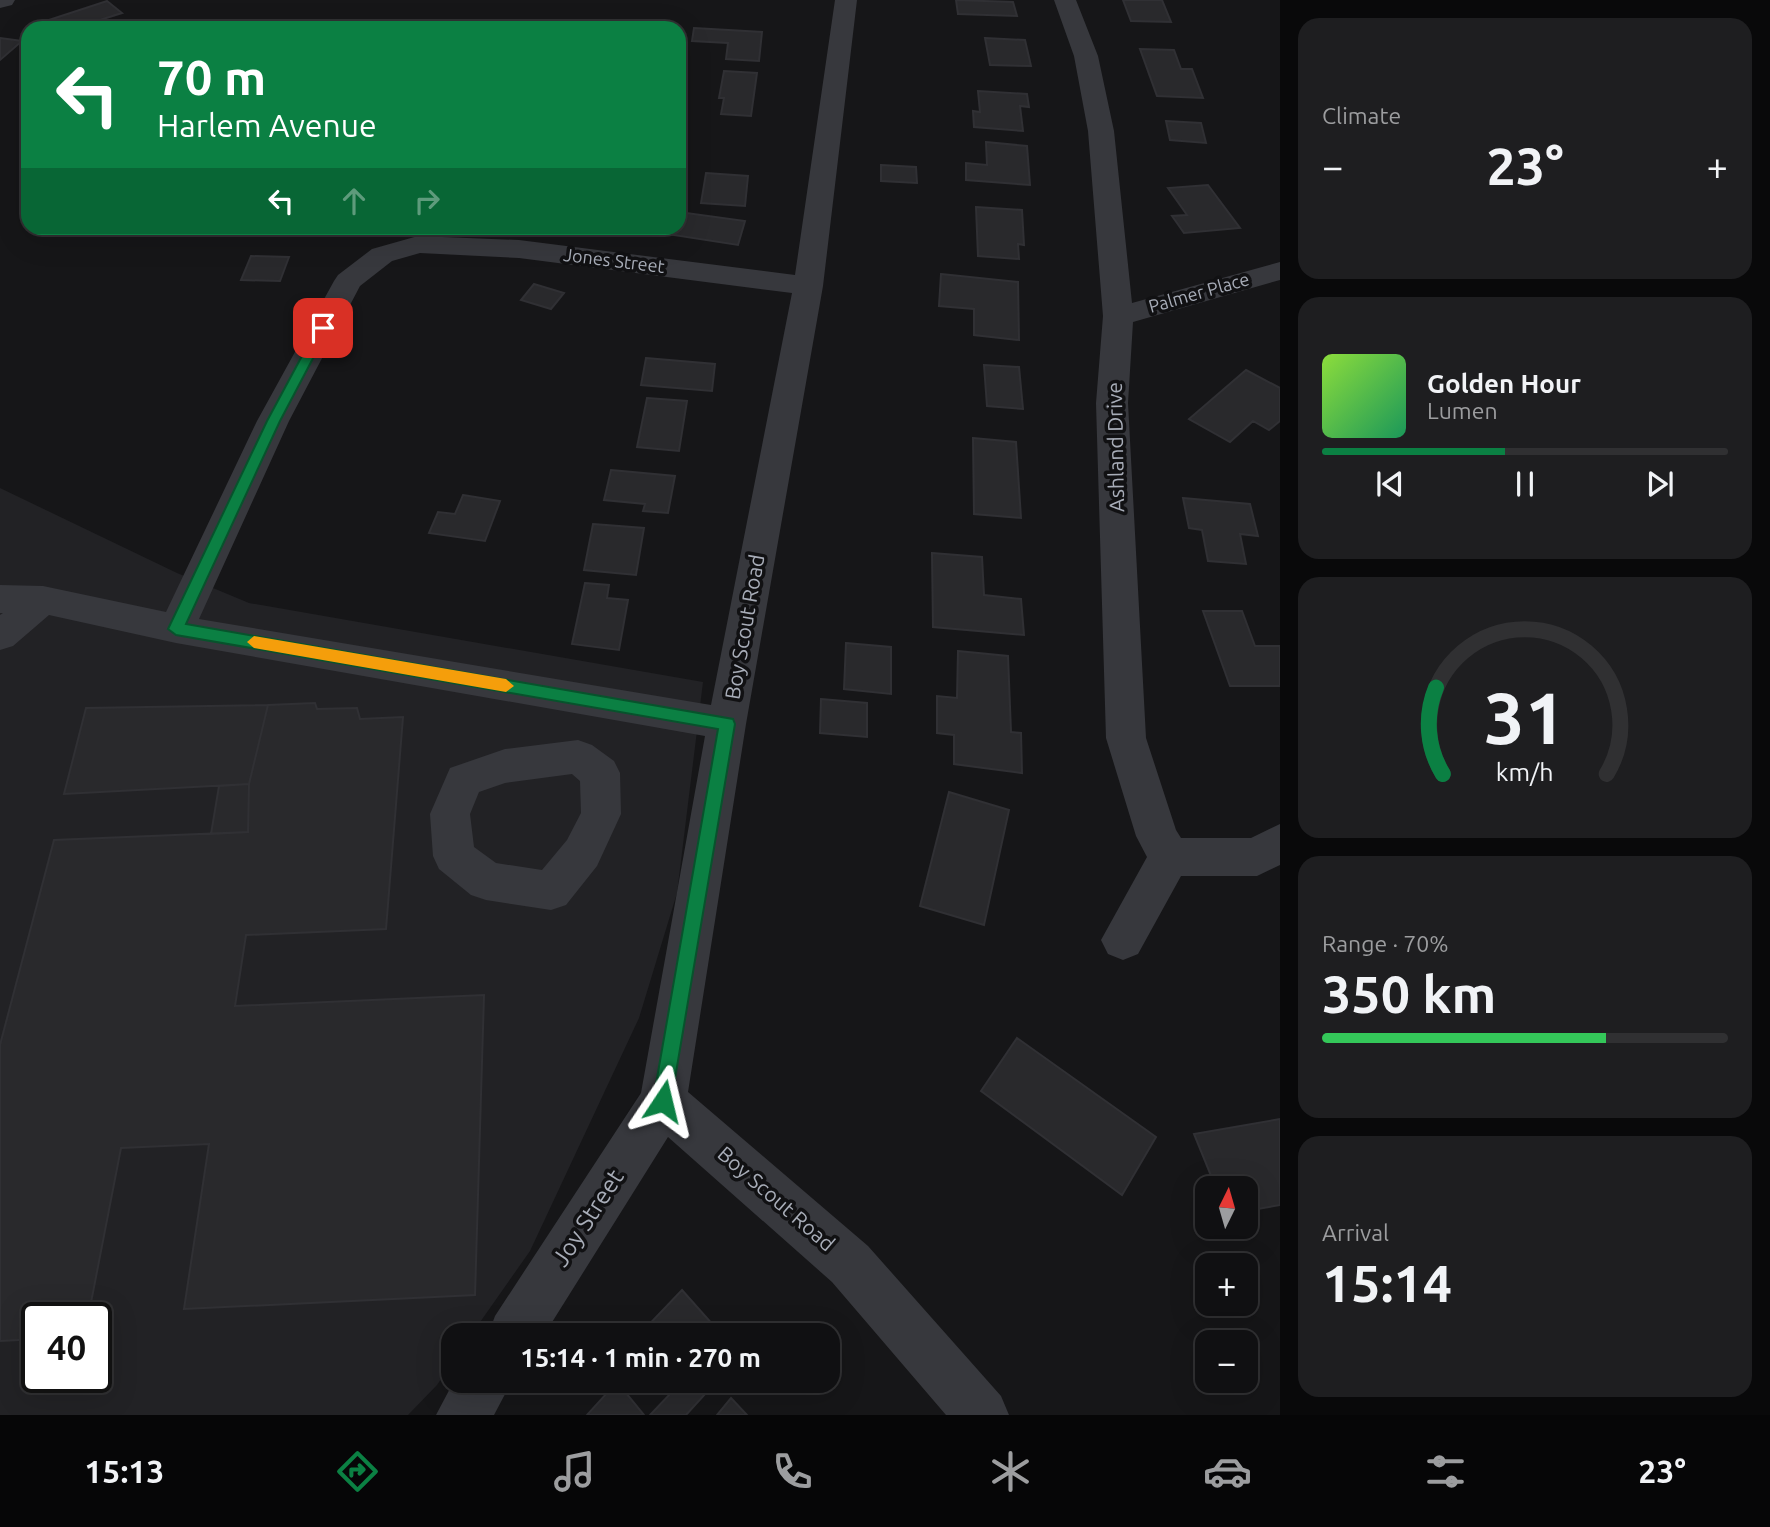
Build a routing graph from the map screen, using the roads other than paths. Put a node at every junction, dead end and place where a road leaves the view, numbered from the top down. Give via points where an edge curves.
1 (845, 0) edge
2 (1066, 0) edge
3 (1280, 271) edge
4 (808, 286) junction
5 (1118, 316) junction
6 (0, 599) edge
7 (43, 600) junction
8 (176, 629) junction
9 (0, 636) edge
10 (596, 701) junction
11 (727, 724) junction
12 (578, 757) dead end
13 (1280, 842) edge
14 (1186, 857) junction
15 (1123, 940) dead end
16 (663, 1101) junction
17 (522, 1323) edge
18 (477, 1393) edge
19 (463, 1415) edge
20 (982, 1415) edge

1 - 4 street, Boy Scout Road
2 - 5 street, Ashland Drive via 1086,56 1101,131
3 - 5 street, Palmer Place
4 - 8 street, Jones Street via 519,250 418,244 382,255 348,281 273,421
4 - 11 street, Boy Scout Road
5 - 14 street, Ashland Drive via 1112,403 1126,738 1157,836
6 - 7 street
7 - 8 street
7 - 9 street
8 - 10 street
10 - 11 street
10 - 12 street
11 - 16 street, Boy Scout Road
13 - 14 street via 1257,857
14 - 15 street
16 - 17 street, Joy Street
16 - 20 street, Boy Scout Road via 850,1264
18 - 19 street

